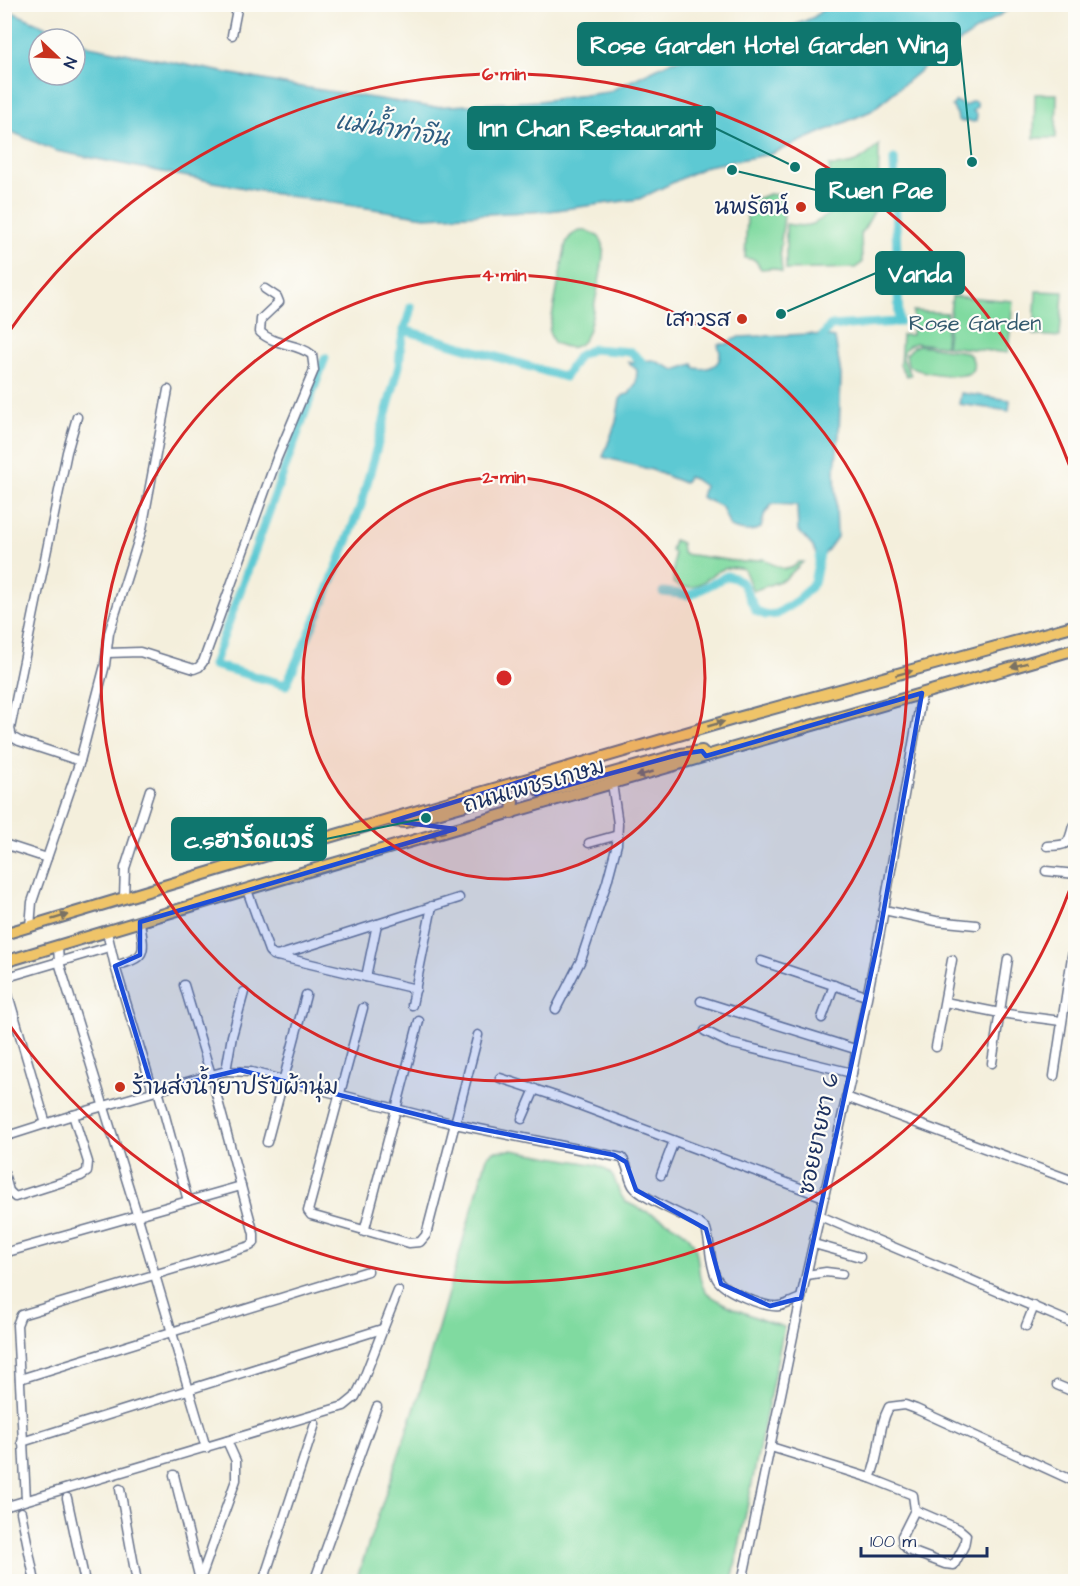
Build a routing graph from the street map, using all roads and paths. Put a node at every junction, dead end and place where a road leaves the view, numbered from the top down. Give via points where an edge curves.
1 (238, 4) edge
2 (232, 35) dead end
3 (265, 289) dead end
4 (168, 390) dead end
5 (77, 417) dead end
6 (1076, 625) edge
7 (1076, 649) edge
8 (107, 653) junction
9 (922, 693) junction
10 (8, 736) edge
11 (706, 756) junction
12 (80, 761) junction
13 (535, 777) junction
14 (612, 783) junction
15 (150, 790) dead end
16 (512, 813) junction
17 (391, 819) junction
18 (1076, 825) edge
19 (618, 834) junction
20 (589, 843) dead end
21 (4, 844) edge
22 (1047, 846) dead end
23 (47, 858) junction
24 (1046, 871) dead end
25 (1076, 874) edge
26 (248, 890) junction
27 (124, 898) junction
28 (459, 898) dead end
29 (432, 906) junction
30 (884, 910) junction
31 (140, 922) junction
32 (377, 924) junction
33 (976, 925) dead end
34 (30, 927) junction
35 (1076, 930) edge
36 (107, 932) junction
37 (4, 934) edge
38 (58, 947) junction
39 (109, 947) junction
40 (277, 957) junction
41 (1008, 959) dead end
42 (952, 960) dead end
43 (761, 961) dead end
44 (4, 962) edge
45 (59, 962) junction
46 (115, 966) junction
47 (366, 977) junction
48 (4, 979) edge
49 (184, 985) dead end
50 (834, 985) junction
51 (416, 989) junction
52 (244, 992) dead end
53 (306, 995) dead end
54 (866, 996) junction
55 (701, 1001) dead end
56 (945, 1002) junction
57 (412, 1005) dead end
58 (363, 1008) dead end
59 (556, 1009) dead end
60 (1000, 1013) junction
61 (822, 1018) dead end
62 (419, 1021) dead end
63 (1061, 1021) junction
64 (705, 1031) dead end
65 (478, 1035) dead end
66 (936, 1047) dead end
67 (855, 1049) junction
68 (992, 1063) dead end
69 (226, 1071) junction
70 (852, 1073) junction
71 (211, 1075) junction
72 (1054, 1076) dead end
73 (501, 1078) dead end
74 (283, 1081) junction
75 (535, 1089) junction
76 (156, 1091) junction
77 (338, 1095) junction
78 (846, 1096) junction
79 (103, 1106) junction
80 (395, 1109) junction
81 (74, 1115) junction
82 (522, 1119) dead end
83 (46, 1124) junction
84 (455, 1124) junction
85 (4, 1137) edge
86 (674, 1141) junction
87 (267, 1143) dead end
88 (4, 1173) edge
89 (661, 1176) dead end
90 (1076, 1182) edge
91 (241, 1186) junction
92 (824, 1197) junction
93 (189, 1201) junction
94 (137, 1214) junction
95 (820, 1216) junction
96 (364, 1232) junction
97 (814, 1244) junction
98 (4, 1253) edge
99 (860, 1257) dead end
100 (368, 1271) dead end
101 (842, 1274) dead end
102 (155, 1275) junction
103 (807, 1275) junction
104 (398, 1291) dead end
105 (801, 1298) junction
106 (1034, 1306) junction
107 (1072, 1323) dead end
108 (1026, 1326) dead end
109 (382, 1329) junction
110 (172, 1332) junction
111 (20, 1379) junction
112 (1057, 1385) dead end
113 (190, 1390) junction
114 (1076, 1393) edge
115 (377, 1407) dead end
116 (315, 1424) dead end
117 (227, 1441) junction
118 (22, 1442) junction
119 (206, 1448) junction
120 (771, 1448) junction
121 (174, 1475) dead end
122 (870, 1478) junction
123 (1076, 1482) edge
124 (120, 1489) dead end
125 (67, 1498) dead end
126 (26, 1500) junction
127 (4, 1507) edge
128 (915, 1510) junction
129 (21, 1512) dead end
130 (35, 1581) edge
131 (85, 1581) edge
132 (137, 1581) edge
133 (200, 1581) edge
134 (263, 1581) edge
135 (314, 1581) edge
136 (742, 1581) edge

1 - 2 street
3 - 8 street via 279,302 261,320 260,332 307,351 314,370 277,458 203,662 194,669 140,652
4 - 8 street via 142,529 108,633
5 - 10 street
13 -> 6 main road, ถนนเพชรเกษม
7 -> 9 main road, ถนนเพชรเกษม
8 - 12 street
9 -> 11 main road, ถนนเพชรเกษม
9 - 30 street, ซอยยายชา 6
10 - 12 street
11 - 13 main road via 702,751 681,754 545,792 535,786
11 -> 14 main road, ถนนเพชรเกษม
12 - 23 street
13 - 17 main road, ถนนเพชรเกษม
14 - 16 main road, ถนนเพชรเกษม
14 - 19 street
15 - 27 street via 125,868
16 - 17 main road via 513,802 497,796 405,822
16 -> 26 main road, ถนนเพชรเกษม
17 - 27 main road, ถนนเพชรเกษม
18 - 22 street via 1068,843
19 - 20 street
19 - 59 street via 581,960
21 - 23 street
23 - 34 street via 32,902
24 - 25 street
26 - 31 main road, ถนนเพชรเกษม
26 - 40 street via 269,951
34 -> 27 main road, ถนนเพชรเกษม
28 - 29 street
29 - 32 street
29 - 51 street
30 - 33 street
30 - 54 street, ซอยยายชา 6
31 - 36 main road, ถนนเพชรเกษม
31 - 46 street via 141,955
32 - 40 street
32 - 47 street
34 - 37 main road, ถนนเพชรเกษม
35 - 63 street
36 - 38 main road, ถนนเพชรเกษม
36 - 39 street
38 - 44 main road, ถนนเพชรเกษม
38 - 45 street
39 - 45 street
39 - 46 street
40 - 47 street
41 - 60 street
42 - 56 street
43 - 50 street
45 - 48 street
45 - 79 street
46 - 76 street
47 - 51 street
48 - 83 street
49 - 71 street
50 - 54 street
50 - 61 street
51 - 57 street
52 - 69 street
53 - 74 street
54 - 67 street, ซอยยายชา 6
55 - 67 street
56 - 60 street
56 - 66 street
58 - 77 street
60 - 63 street
60 - 68 street
62 - 80 street
63 - 72 street
64 - 70 street via 729,1043
65 - 84 street
67 - 70 street, ซอยยายชา 6
69 - 71 street
69 - 74 street via 240,1070
70 - 78 street, ซอยยายชา 6
71 - 76 street
71 - 91 street
73 - 75 street
74 - 77 street
74 - 87 street
75 - 82 street
75 - 86 street
76 - 79 street
76 - 93 street
77 - 80 street
77 - 96 street via 308,1211
78 - 90 street
78 - 92 street, ซอยยายชา 6
79 - 81 street
79 - 94 street
80 - 84 street
80 - 96 street
81 - 83 street
81 - 88 street via 87,1172 15,1197
83 - 85 street
84 - 96 street via 423,1239 416,1244
84 - 105 street via 622,1158 636,1190 706,1229 721,1284 770,1306
86 - 89 street
86 - 92 street
91 - 93 street
91 - 102 street via 254,1243
92 - 95 street, ซอยยายชา 6
93 - 94 street
94 - 98 street
94 - 102 street
95 - 97 street, ซอยยายชา 6
95 - 106 street
97 - 99 street
97 - 103 street, ซอยยายชา 6
100 - 110 street
101 - 103 street
102 - 110 street
102 - 111 street via 21,1315 17,1325
103 - 105 street, ซอยยายชา 6
104 - 109 street
105 - 120 street, ซอยยายชา 6
106 - 107 street
106 - 108 street
109 - 113 street
109 - 117 street via 362,1383 355,1397 344,1406
110 - 111 street
110 - 113 street
111 - 118 street
112 - 114 street
113 - 118 street
113 - 119 street
115 - 135 street
116 - 134 street
117 - 119 street
117 - 133 street via 236,1461 236,1480
118 - 126 street
119 - 126 street
120 - 122 street
120 - 136 street, ซอยยายชา 6
121 - 133 street
122 - 123 street via 884,1417 889,1407 905,1405
122 - 128 street via 913,1495
124 - 132 street
125 - 131 street
126 - 127 street
128 - 128 street via 959,1529 966,1536 954,1565 908,1550 903,1544 902,1536
129 - 130 street

